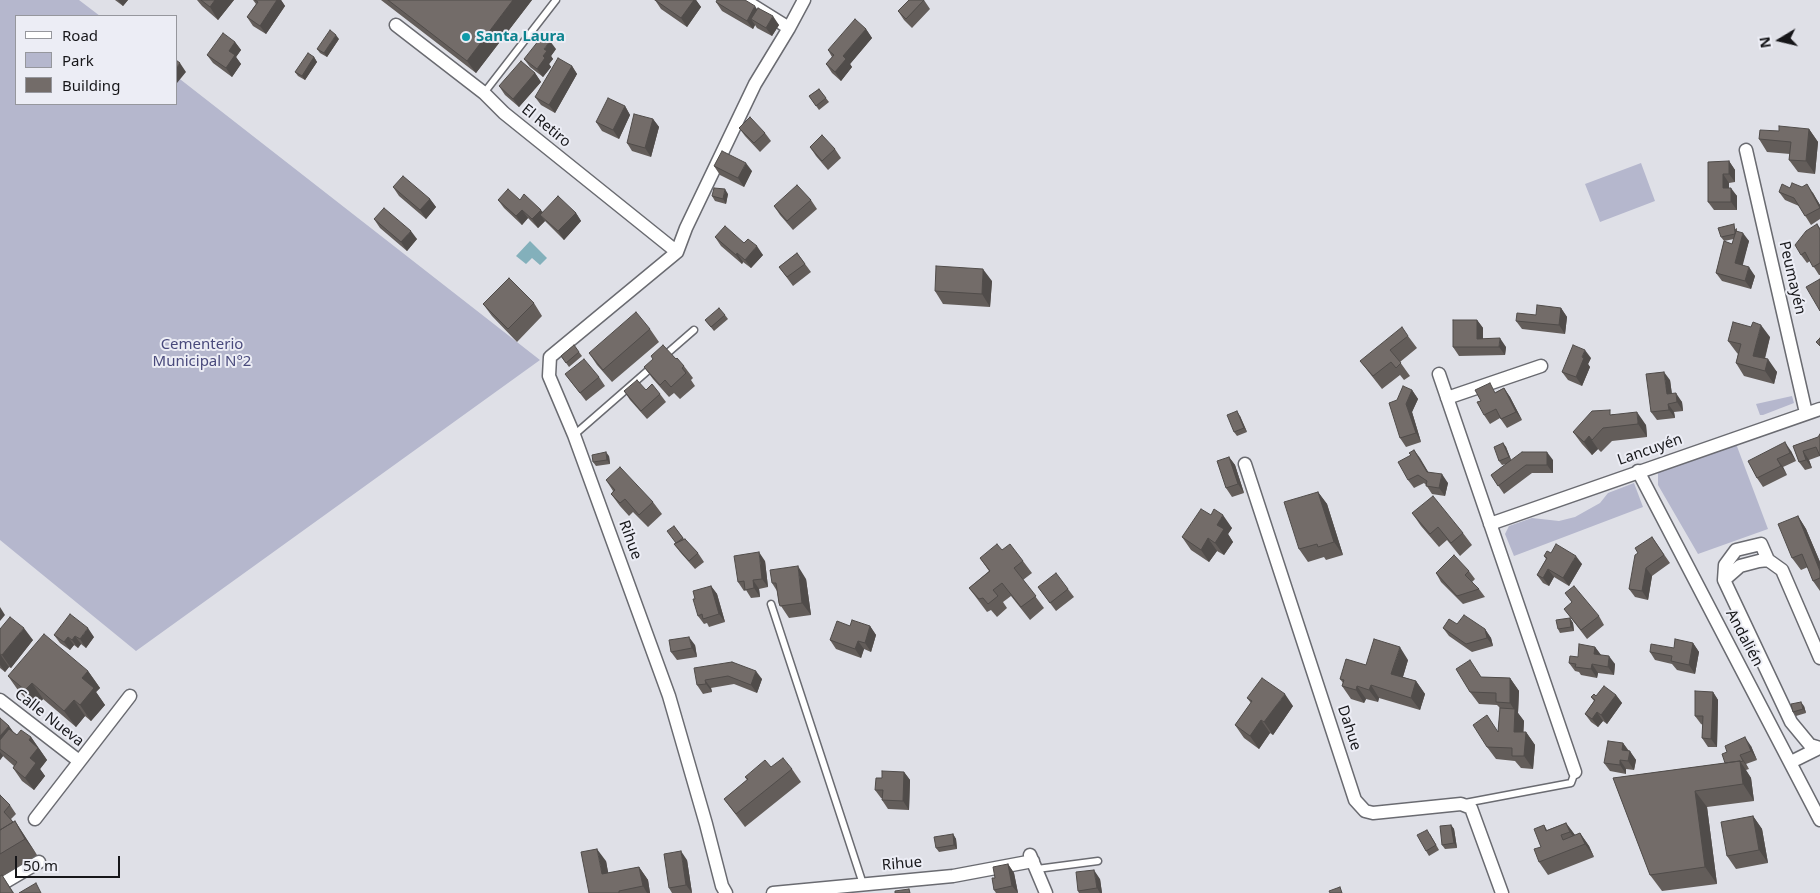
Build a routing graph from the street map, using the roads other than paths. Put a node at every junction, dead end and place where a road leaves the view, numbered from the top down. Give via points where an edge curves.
1 (556, 0) edge
2 (744, 0) edge
3 (804, 0) edge
4 (396, 25) dead end
5 (789, 28) junction
6 (484, 93) junction
7 (1746, 150) dead end
8 (677, 252) junction
9 (694, 330) dead end
10 (1541, 366) dead end
11 (1439, 374) dead end
12 (1447, 398) junction
13 (1820, 408) edge
14 (1806, 413) junction
15 (574, 435) junction
16 (1245, 464) dead end
17 (1638, 471) junction
18 (1490, 524) junction
19 (771, 604) dead end
20 (1820, 658) edge
21 (130, 696) dead end
22 (0, 700) edge
23 (1820, 748) edge
24 (79, 761) junction
25 (1790, 762) junction
26 (1574, 772) joint
27 (1461, 804) junction
28 (1818, 813) edge
29 (35, 819) dead end
30 (1098, 861) dead end
31 (39, 862) dead end
32 (1034, 862) junction
33 (862, 884) junction
34 (0, 886) edge
35 (726, 893) edge
36 (773, 893) edge
37 (1046, 893) edge
38 (1502, 893) edge

1 - 6 lane
2 - 5 street
3 - 5 street
4 - 6 street, El Retiro
5 - 8 street via 755,84
6 - 8 street, El Retiro via 504,113
7 - 14 street, Peumayén
8 - 15 street, Rihue via 550,357 549,376
9 - 15 lane
10 - 12 street
11 - 12 street
12 - 18 street
13 - 14 street, Lancuyén
14 - 17 street, Lancuyén
15 - 35 street, Rihue via 669,696
16 - 27 street, Dahue via 1355,800 1365,811 1373,813
17 - 18 street, Lancuyén
17 - 25 street, Andalién
18 - 26 street
19 - 33 lane
20 - 23 street via 1782,570 1768,560 1761,544 1736,550 1725,566 1724,580 1791,722 1810,745
21 - 24 street, Calle Nueva
22 - 24 street, Calle Nueva
23 - 25 street
24 - 29 street, Calle Nueva
25 - 28 street, Andalién
26 - 27 lane via 1571,784
27 - 38 street via 1470,808 1476,820
30 - 32 lane
31 - 34 street
32 - 33 street, Rihue via 953,876
32 - 37 street
33 - 36 street, Rihue

